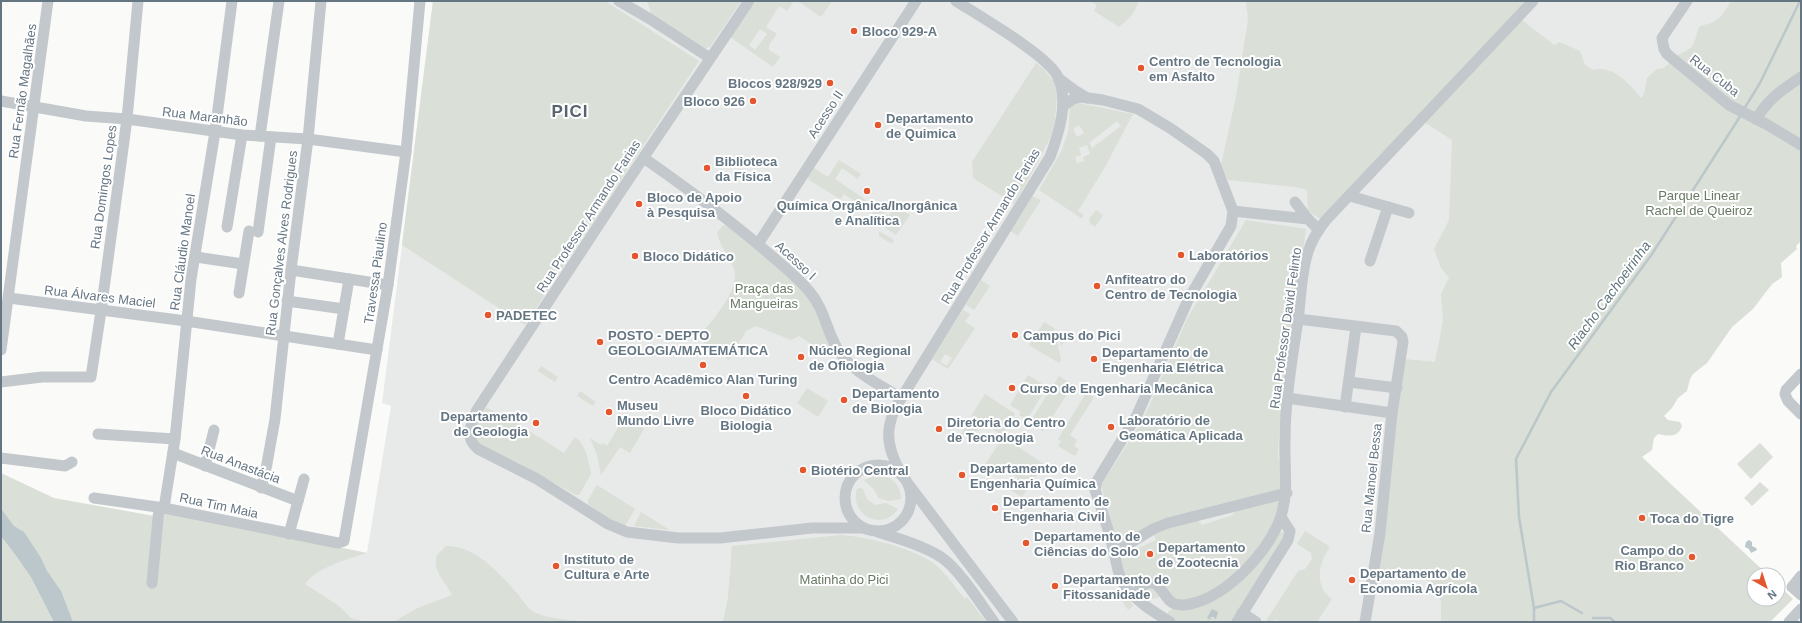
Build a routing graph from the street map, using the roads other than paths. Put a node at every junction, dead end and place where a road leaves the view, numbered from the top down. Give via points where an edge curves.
1 (48, 1) edge
2 (138, 1) edge
3 (232, 1) edge
4 (279, 1) edge
5 (322, 1) edge
6 (420, 1) edge
7 (619, 1) edge
8 (749, 1) edge
9 (916, 1) edge
10 (956, 1) edge
11 (1533, 1) edge
12 (1687, 1) edge
13 (710, 58) junction
14 (1801, 77) edge
15 (1058, 78) junction
16 (1089, 99) junction
17 (1, 101) edge
18 (35, 106) junction
19 (1062, 106) junction
20 (1754, 118) junction
21 (127, 119) junction
22 (215, 132) junction
23 (242, 135) junction
24 (266, 137) junction
25 (308, 139) junction
26 (1801, 145) edge
27 (406, 152) junction
28 (648, 161) dead end
29 (1350, 196) junction
30 (1295, 202) dead end
31 (1388, 207) junction
32 (1233, 210) junction
33 (1409, 213) dead end
34 (1308, 219) junction
35 (227, 227) dead end
36 (1319, 230) junction
37 (758, 244) junction
38 (196, 257) junction
39 (1370, 261) dead end
40 (243, 264) junction
41 (291, 270) junction
42 (349, 280) junction
43 (388, 285) junction
44 (6, 286) edge
45 (240, 293) dead end
46 (9, 298) junction
47 (287, 301) junction
48 (344, 309) junction
49 (101, 311) junction
50 (1298, 319) junction
51 (186, 321) junction
52 (1356, 326) junction
53 (284, 336) junction
54 (338, 344) junction
55 (1, 350) edge
56 (377, 350) junction
57 (1801, 375) edge
58 (1, 382) edge
59 (1349, 382) junction
60 (1397, 388) junction
61 (901, 398) junction
62 (1287, 398) junction
63 (1345, 407) junction
64 (1392, 413) junction
65 (1801, 414) edge
66 (214, 430) dead end
67 (98, 434) dead end
68 (175, 439) junction
69 (173, 453) junction
70 (1, 458) edge
71 (68, 464) dead end
72 (205, 466) junction
73 (304, 479) dead end
74 (905, 480) junction
75 (261, 488) junction
76 (1286, 493) junction
77 (94, 498) dead end
78 (298, 501) junction
79 (162, 508) junction
80 (1281, 517) junction
81 (869, 529) junction
82 (289, 534) junction
83 (338, 543) joint
84 (1114, 553) junction
85 (1801, 576) edge
86 (152, 583) dead end
87 (1801, 595) edge
88 (1167, 598) junction
89 (1138, 599) junction
90 (1150, 609) junction
91 (1801, 609) edge
92 (1239, 618) edge
93 (994, 622) edge
94 (1013, 622) edge
95 (1154, 622) edge
96 (1170, 622) edge
97 (1256, 622) edge
98 (1365, 622) edge
99 (1789, 622) edge

1 - 18 street, Rua Fernão Magalhães
2 - 21 street, Rua Domingos Lopes
3 - 22 street, Rua Cláudio Manoel
4 - 24 street
5 - 25 street, Rua Gonçalves Alves Rodrigues
6 - 27 street, Travessa Piaulino
7 - 13 street
8 - 13 street, Rua Professor Armando Farias
9 - 37 street, Acesso II
10 - 15 street, Rua Professor Armando Farias via 1032,51
11 - 29 street, Rua Professor David Felinto
12 - 20 street, Rua Cuba via 1662,38 1664,48 1672,59 1718,97
13 - 81 street, Rua Professor Armando Farias via 477,410 471,424 470,439 478,449 537,479 608,524 627,532 678,538 720,538 812,528
14 - 20 street via 1773,96
15 - 16 street
15 - 19 street, Rua Professor Armando Farias via 1062,91
16 - 19 street via 1073,99
16 - 32 street via 1138,109 1207,154 1216,166
17 - 18 street, Rua Maranhão
18 - 21 street, Rua Maranhão via 86,116
18 - 44 street, Rua Fernão Magalhães
19 - 61 street, Rua Professor Armando Farias via 1059,135 1050,157
20 - 26 street, Rua Cuba
21 - 22 street, Rua Maranhão
21 - 49 street, Rua Domingos Lopes
22 - 23 street, Rua Maranhão
22 - 38 street, Rua Cláudio Manoel via 199,223
23 - 24 street, Rua Maranhão
23 - 35 street
24 - 25 street, Rua Maranhão
24 - 40 street via 253,232
25 - 27 street, Rua Maranhão
25 - 41 street, Rua Gonçalves Alves Rodrigues
27 - 43 street, Travessa Piaulino
28 - 37 street, Acesso I
29 - 31 street
29 - 36 street, Rua Professor David Felinto
30 - 34 street
31 - 33 street
31 - 39 street
32 - 34 street
32 - 84 street via 1231,226 1188,300 1137,415 1097,481 1096,490
34 - 36 street
36 - 50 street, Rua Professor David Felinto via 1312,239 1308,252
37 - 61 street, Acesso I via 809,291 819,305 838,349 852,367
38 - 40 street
38 - 51 street, Rua Cláudio Manoel
40 - 45 street
41 - 42 street via 333,275
41 - 47 street, Rua Gonçalves Alves Rodrigues
42 - 43 street
42 - 48 street
43 - 56 street, Travessa Piaulino
44 - 46 street, Rua Fernão Magalhães
46 - 49 street, Rua Álvares Maciel
46 - 55 street, Rua Fernão Magalhães
47 - 48 street
47 - 53 street, Rua Gonçalves Alves Rodrigues
48 - 54 street
49 - 51 street, Rua Álvares Maciel
49 - 58 street, Rua Domingos Lopes via 91,377 42,377
50 - 52 street
50 - 62 street, Rua Professor David Felinto
51 - 53 street, Rua Álvares Maciel
51 - 68 street, Rua Cláudio Manoel
52 - 59 street
52 - 60 street, Rua Manoel Bessa via 1396,332 1402,337
53 - 54 street, Rua Álvares Maciel
53 - 75 street, Rua Gonçalves Alves Rodrigues via 275,419
54 - 56 street, Rua Álvares Maciel
56 - 83 street, Travessa Piaulino via 346,539
57 - 65 street via 1785,394 1788,401
59 - 60 street
59 - 63 street
60 - 64 street, Rua Manoel Bessa
61 - 74 street, Rua Professor Armando Farias via 894,410 889,429 896,464
62 - 63 street
62 - 76 street, Rua Professor David Felinto
63 - 64 street
64 - 98 street, Rua Manoel Bessa via 1380,533
66 - 72 street
67 - 68 street
68 - 69 street, Rua Cláudio Manoel
69 - 72 street, Rua Anastácia
69 - 79 street, Rua Cláudio Manoel
70 - 71 street
72 - 75 street, Rua Anastácia
73 - 78 street
74 - 81 street via 910,492 907,514 900,523 890,528
74 - 81 street via 891,468 881,466 870,466 853,478 847,487 847,508 851,518
74 - 94 street
75 - 78 street, Rua Anastácia
76 - 80 street, Rua Professor David Felinto
76 - 84 street via 1168,522
77 - 79 street, Rua Tim Maia
78 - 82 street
79 - 82 street, Rua Tim Maia
79 - 86 street, Rua Cláudio Manoel
80 - 88 street, Rua Professor David Felinto via 1256,559 1231,582 1207,598 1190,604 1175,604
80 - 92 street via 1290,531 1288,540
81 - 93 street via 909,542 942,558
82 - 83 street, Rua Tim Maia
84 - 89 street via 1122,582
85 - 87 street via 1792,587
88 - 89 street, Rua Professor David Felinto via 1162,588 1152,583 1140,588
88 - 90 street
89 - 90 street
90 - 95 street
90 - 96 street
91 - 99 street
92 - 97 street

